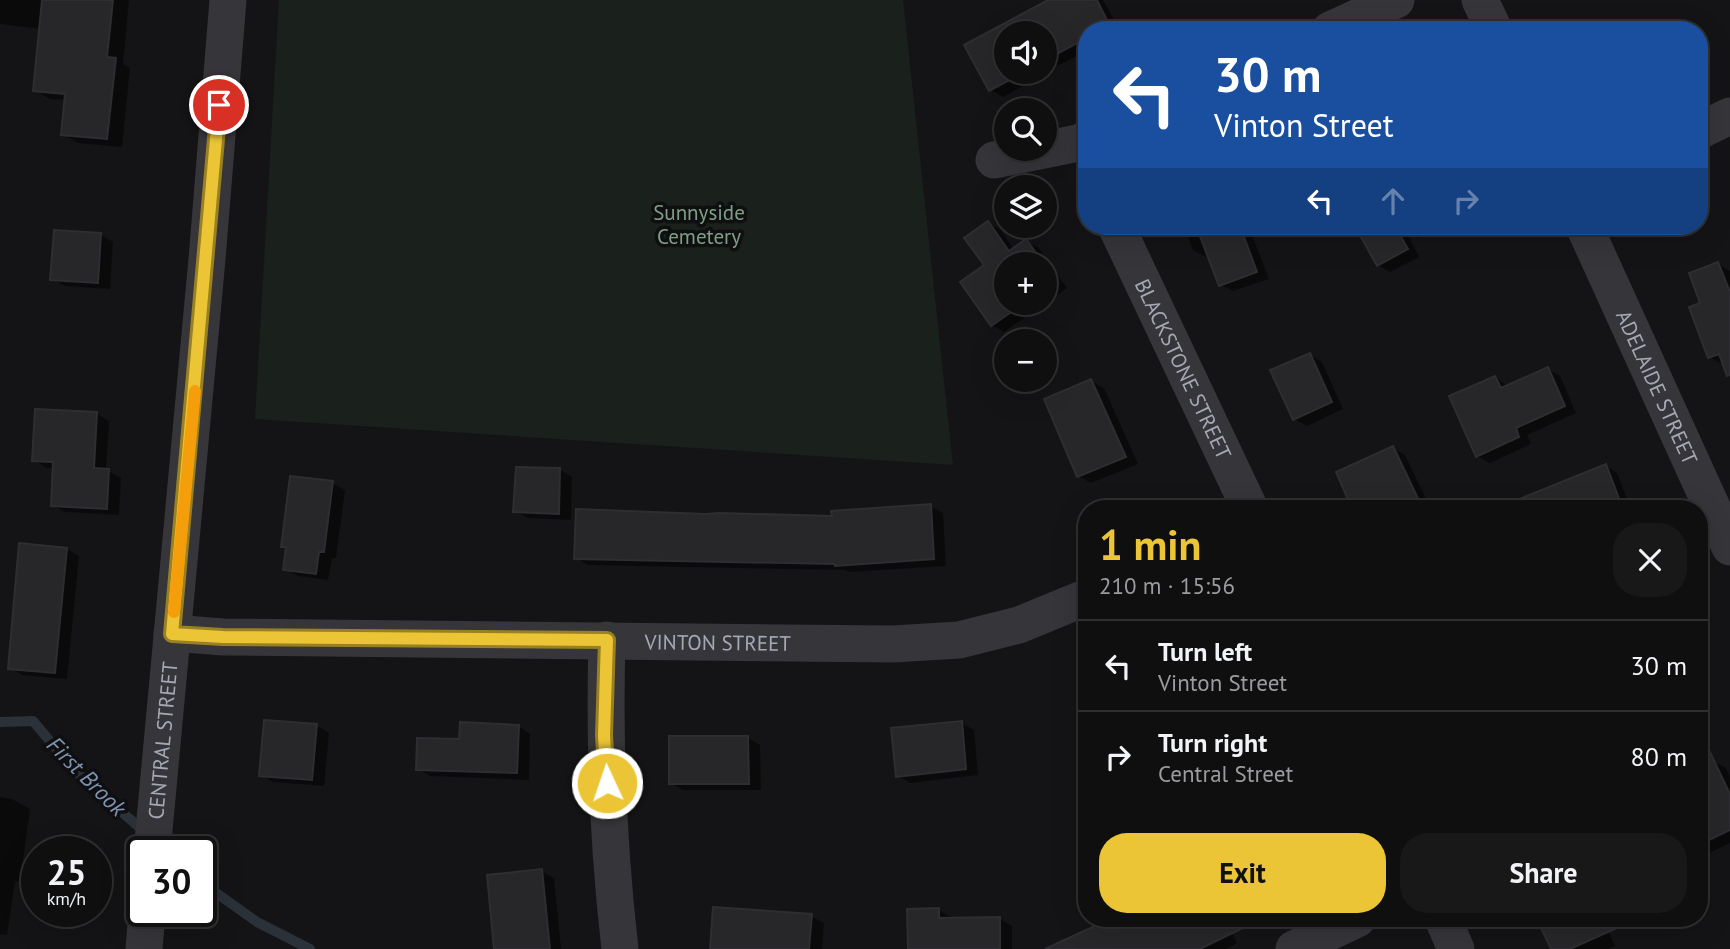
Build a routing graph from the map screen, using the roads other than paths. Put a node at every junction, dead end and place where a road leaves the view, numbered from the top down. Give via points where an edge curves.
1 (228, 0) edge
2 (1396, 0) edge
3 (1480, 0) edge
4 (1350, 21) edge
5 (1490, 21) edge
6 (1730, 116) edge
7 (1708, 127) edge
8 (1078, 150) edge
9 (1057, 152) edge
10 (1120, 235) edge
11 (1588, 235) edge
12 (1246, 500) edge
13 (1730, 547) edge
14 (1078, 601) edge
15 (172, 634) junction
16 (607, 640) junction
17 (153, 836) edge
18 (146, 927) edge
19 (1340, 927) edge
20 (1446, 927) edge
21 (144, 949) edge
22 (620, 949) edge
23 (1294, 949) edge
24 (1456, 949) edge

1 - 15 street, CENTRAL STREET
2 - 4 street
3 - 5 street
6 - 7 street
8 - 9 street
10 - 12 street, BLACKSTONE STREET
11 - 13 street, ADELAIDE STREET
14 - 16 street, VINTON STREET via 1019,625 959,640 893,644
15 - 16 street, VINTON STREET
15 - 17 street, CENTRAL STREET
16 - 22 street via 605,748
18 - 21 street
19 - 23 street
20 - 24 street

